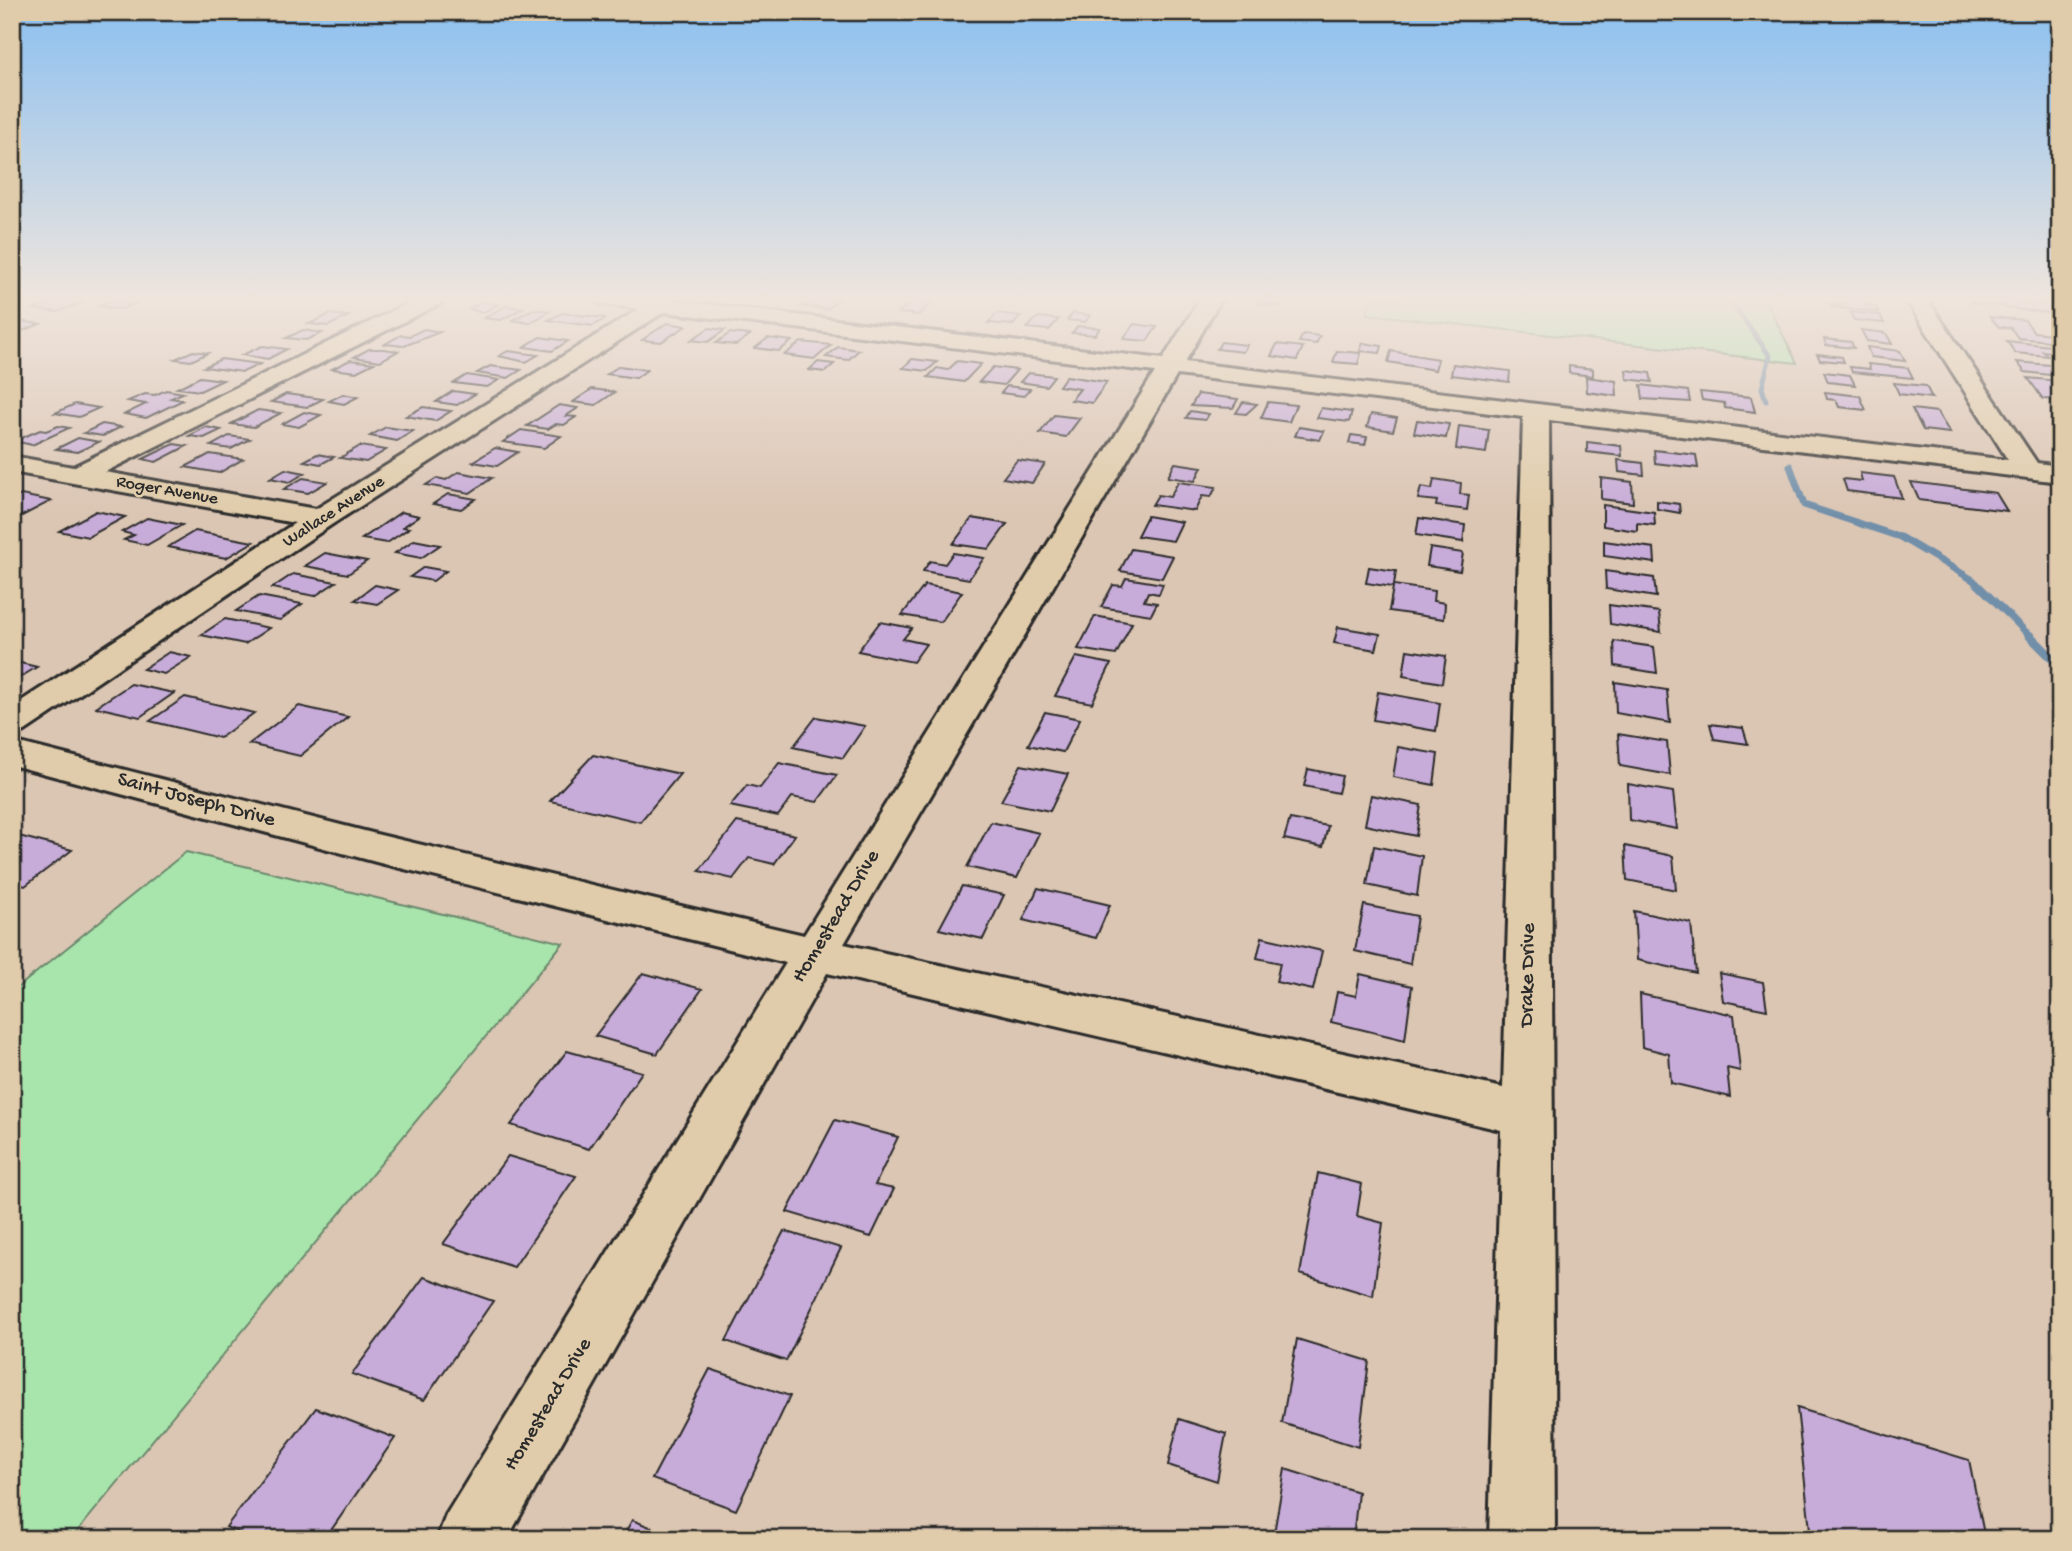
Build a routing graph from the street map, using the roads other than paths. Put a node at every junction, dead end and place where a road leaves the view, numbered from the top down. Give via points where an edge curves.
1 (288, 371) edge
2 (555, 371) edge
3 (1168, 371) edge
4 (1208, 371) edge
5 (1963, 371) edge
6 (1536, 410) junction
7 (12, 464) edge
8 (2028, 470) junction
9 (2060, 474) edge
10 (78, 475) junction
11 (321, 519) junction
12 (12, 723) edge
13 (12, 753) edge
14 (814, 954) junction
15 (1528, 1115) junction
16 (470, 1539) edge
17 (1522, 1539) edge

1 - 10 street
2 - 11 street, Wallace Avenue
3 - 14 street, Homestead Drive
4 - 6 street
5 - 8 street
6 - 8 street
6 - 15 street, Drake Drive
7 - 10 street, Roger Avenue
8 - 9 street
10 - 11 street, Roger Avenue
11 - 12 street, Wallace Avenue
13 - 14 street, Saint Joseph Drive via 380,849
14 - 15 street, Saint Joseph Drive
14 - 16 street, Homestead Drive
15 - 17 street, Drake Drive

